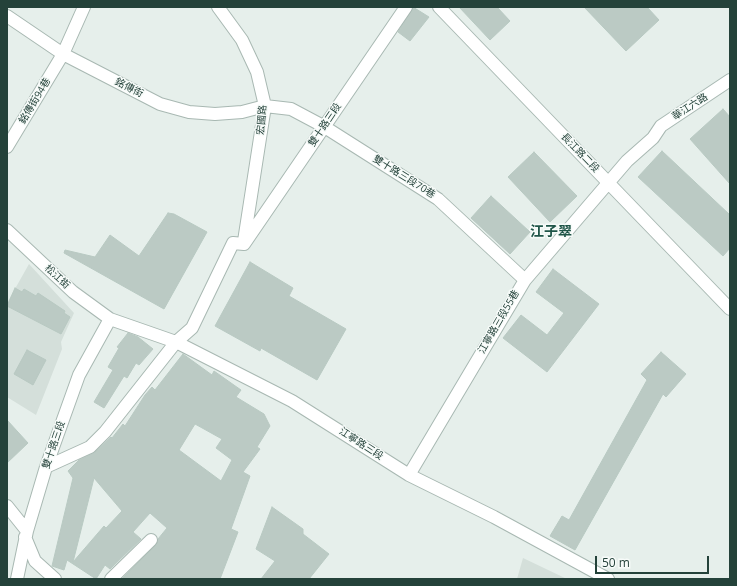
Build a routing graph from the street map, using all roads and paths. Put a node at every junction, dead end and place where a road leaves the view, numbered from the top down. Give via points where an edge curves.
1 (84, 7) edge
2 (218, 7) edge
3 (406, 7) edge
4 (439, 7) edge
5 (7, 16) edge
6 (63, 54) junction
7 (730, 80) edge
8 (265, 106) junction
9 (323, 126) junction
10 (7, 147) edge
11 (609, 184) junction
12 (7, 230) edge
13 (244, 244) junction
14 (525, 280) junction
15 (730, 309) edge
16 (110, 319) junction
17 (176, 342) junction
18 (46, 467) junction
19 (409, 475) junction
20 (7, 506) edge
21 (26, 534) junction
22 (151, 540) dead end
23 (17, 579) edge
24 (55, 579) edge
25 (111, 579) edge
26 (608, 579) edge

1 - 6 street, 銘傳街94巷
2 - 8 street, 宏國路 via 242,40 257,72
3 - 9 street, 雙十路三段
4 - 11 street, 長江路二段
5 - 6 street, 銘傳街
6 - 8 street, 銘傳街 via 160,104 189,112 242,112
6 - 10 street, 銘傳街94巷
7 - 11 street, 華江六路 via 661,126 653,138 627,161
8 - 9 street, 雙十路三段70巷 via 291,109
8 - 13 street, 宏國路
9 - 13 street, 雙十路三段
9 - 14 street, 雙十路三段70巷 via 438,198
11 - 14 street, 江寧路三段55巷
11 - 15 street, 長江路二段
12 - 16 street, 松江街 via 73,292
13 - 17 street via 233,243 192,328
14 - 19 street, 江寧路三段55巷
16 - 17 street, 江寧路三段
16 - 18 street, 雙十路三段 via 79,375
17 - 18 street via 105,432 90,447
17 - 19 street, 江寧路三段 via 292,401
18 - 21 street, 雙十路三段
19 - 26 street, 江寧路三段 via 494,517
20 - 21 street
21 - 23 street, 雙十路三段
21 - 24 street via 35,561
22 - 25 street

